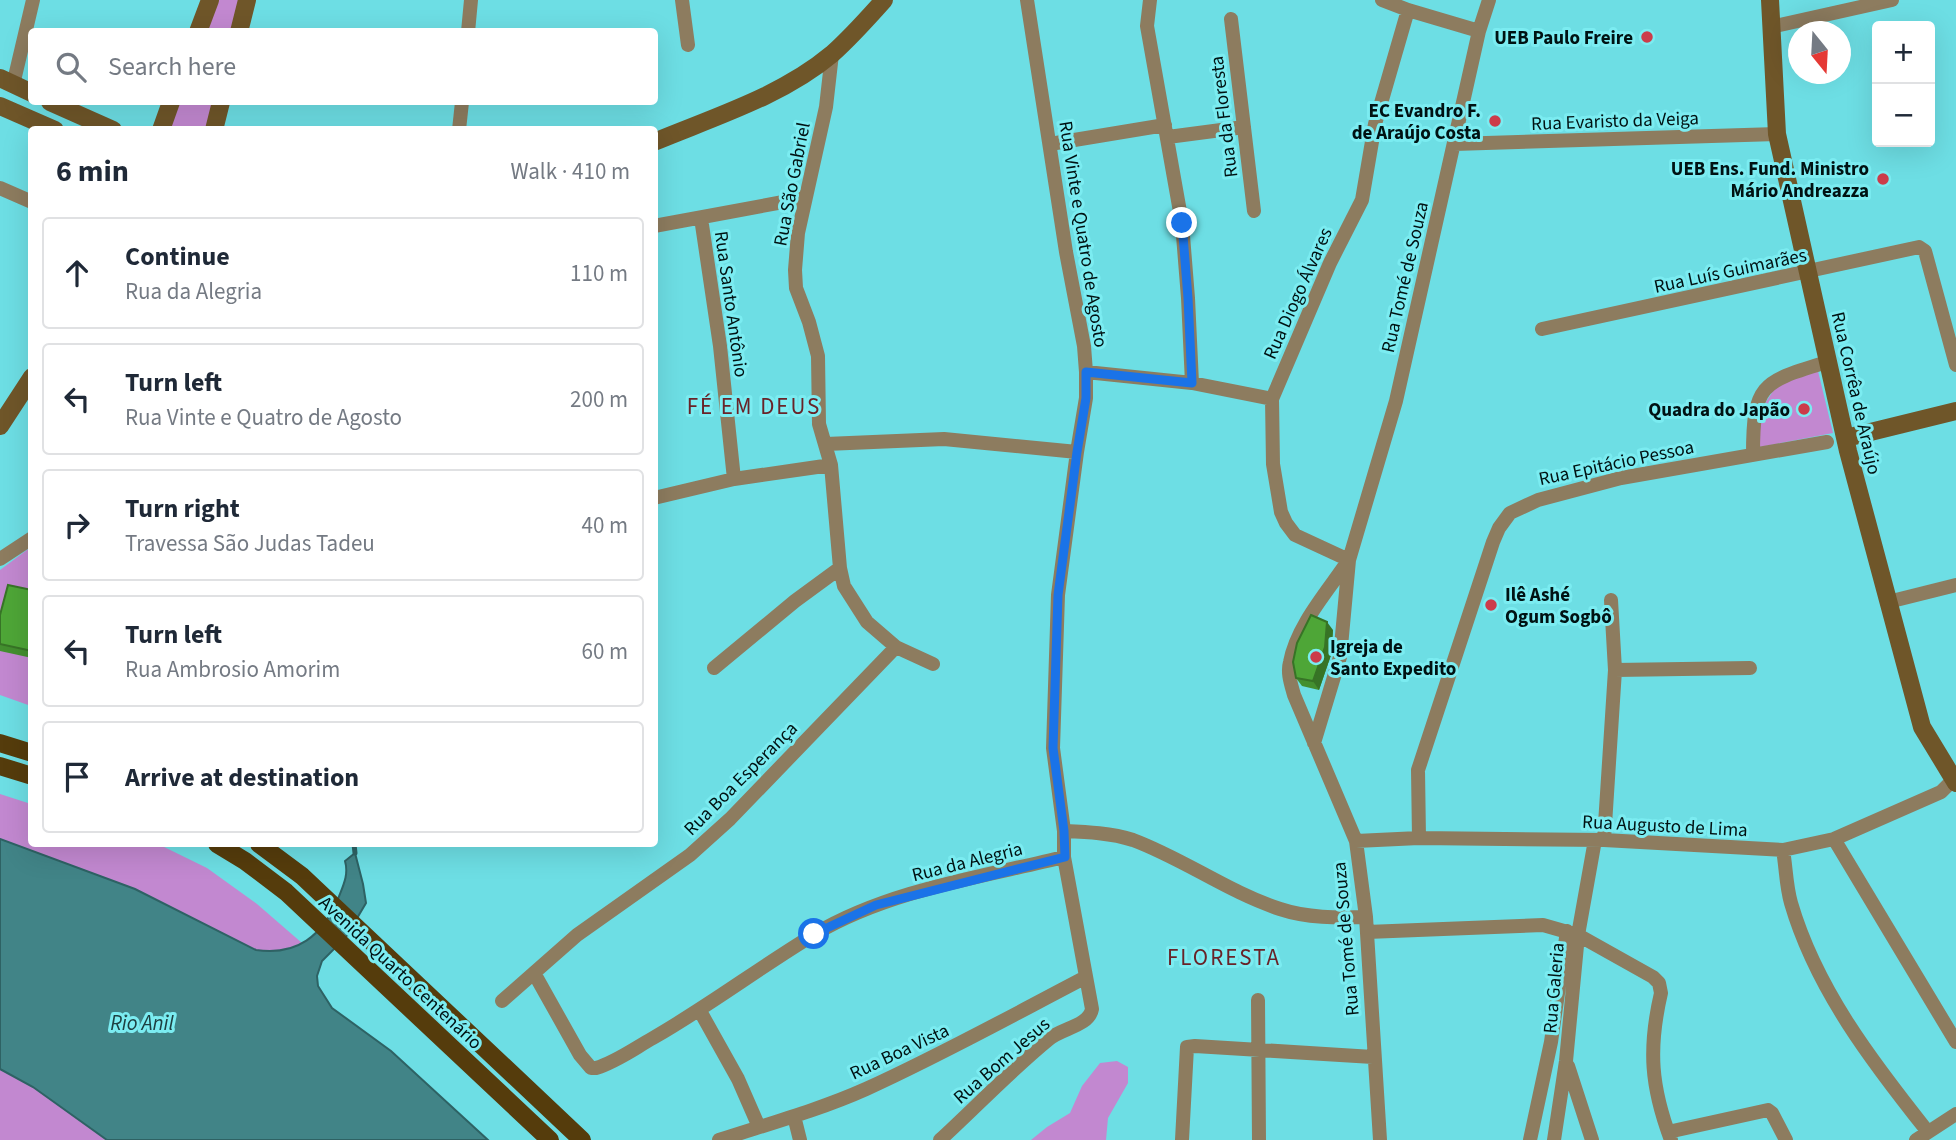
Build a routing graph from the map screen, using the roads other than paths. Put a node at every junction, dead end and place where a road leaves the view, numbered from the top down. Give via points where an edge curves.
1 (33, 0) edge
2 (210, 0) edge
3 (247, 0) edge
4 (471, 0) edge
5 (682, 0) edge
6 (1027, 0) edge
7 (1150, 0) edge
8 (1382, 0) edge
9 (1489, 0) edge
10 (1770, 0) edge
11 (1892, 0) edge
12 (875, 4) edge
13 (1408, 10) junction
14 (1231, 19) dead end
15 (1771, 27) junction
16 (200, 28) edge
17 (240, 28) edge
18 (468, 28) edge
19 (1479, 31) junction
20 (688, 45) dead end
21 (832, 54) junction
22 (7, 81) edge
23 (28, 91) edge
24 (57, 105) edge
25 (170, 105) edge
26 (220, 105) edge
27 (462, 105) edge
28 (0, 106) edge
29 (46, 126) edge
30 (104, 126) edge
31 (162, 126) edge
32 (215, 126) edge
33 (459, 126) edge
34 (1244, 127) junction
35 (1166, 131) junction
36 (1777, 134) junction
37 (658, 140) edge
38 (1050, 144) junction
39 (1454, 144) junction
40 (0, 188) edge
41 (805, 198) junction
42 (28, 200) edge
43 (1254, 211) dead end
44 (701, 218) junction
45 (658, 225) edge
46 (1808, 273) junction
47 (1542, 329) dead end
48 (1827, 362) junction
49 (1956, 365) edge
50 (1086, 372) junction
51 (28, 383) edge
52 (1192, 383) junction
53 (1272, 399) junction
54 (1956, 411) edge
55 (0, 426) edge
56 (1846, 438) junction
57 (1827, 442) dead end
58 (826, 444) junction
59 (1077, 452) junction
60 (1753, 455) junction
61 (831, 466) junction
62 (734, 479) junction
63 (658, 497) edge
64 (28, 541) edge
65 (0, 559) edge
66 (1349, 560) junction
67 (840, 568) junction
68 (1956, 585) edge
69 (1611, 600) dead end
70 (1888, 602) junction
71 (896, 647) junction
72 (933, 664) dead end
73 (714, 668) dead end
74 (1749, 668) dead end
75 (1615, 670) junction
76 (0, 743) edge
77 (1314, 743) junction
78 (28, 752) edge
79 (0, 766) edge
80 (28, 775) edge
81 (1956, 780) edge
82 (1064, 831) junction
83 (1419, 838) junction
84 (1833, 839) junction
85 (1600, 840) junction
86 (1356, 841) junction
87 (222, 847) edge
88 (263, 847) edge
89 (1783, 850) junction
90 (1065, 857) junction
91 (1366, 924) junction
92 (1572, 933) junction
93 (534, 972) junction
94 (1086, 977) junction
95 (1258, 1000) dead end
96 (502, 1001) dead end
97 (700, 1011) junction
98 (1090, 1016) joint
99 (1956, 1042) edge
100 (1259, 1050) junction
101 (1373, 1058) junction
102 (1566, 1061) junction
103 (1956, 1114) edge
104 (794, 1116) junction
105 (759, 1127) junction
106 (1670, 1136) edge
107 (1922, 1136) edge
108 (550, 1140) edge
109 (582, 1140) edge
110 (719, 1140) edge
111 (800, 1140) edge
112 (940, 1140) edge
113 (1182, 1140) edge
114 (1259, 1140) edge
115 (1380, 1140) edge
116 (1530, 1140) edge
117 (1554, 1140) edge
118 (1592, 1140) edge
119 (1786, 1140) edge

1 - 22 street
2 - 16 street
3 - 17 street
4 - 18 street
5 - 20 street
6 - 38 street, Rua Vinte e Quatro de Agosto
7 - 35 street via 1147,26
8 - 13 street
9 - 19 street, Rua Tomé de Souza
10 - 15 street, Rua Corrêa de Araújo
11 - 15 street
12 - 21 street
13 - 19 street
13 - 53 street, Rua Diogo Álvares via 1375,124 1362,200
14 - 34 street, Rua da Floresta
15 - 36 street, Rua Corrêa de Araújo
19 - 39 street, Rua Tomé de Souza
21 - 37 street via 775,90
21 - 41 street, Rua São Gabriel via 826,107
22 - 23 street
24 - 30 street
25 - 31 street
26 - 32 street
27 - 33 street
28 - 29 street
34 - 35 street
34 - 43 street, Rua da Floresta
35 - 38 street
35 - 52 street via 1182,223
36 - 39 street, Rua Evaristo da Veiga
36 - 46 street, Rua Corrêa de Araújo
38 - 50 street, Rua Vinte e Quatro de Agosto
39 - 66 street, Rua Tomé de Souza via 1396,401
40 - 42 street
41 - 44 street
41 - 58 street, Rua São Gabriel via 796,288 818,356 819,424
44 - 45 street
44 - 62 street, Rua Santo Antônio
46 - 47 street, Rua Luís Guimarães
46 - 48 street, Rua Corrêa de Araújo
46 - 49 street, Rua Luís Guimarães via 1919,247 1925,251
48 - 56 street, Rua Corrêa de Araújo
48 - 60 street via 1785,375 1766,389 1755,409
50 - 52 street
50 - 59 street, Rua Vinte e Quatro de Agosto
51 - 55 street
52 - 53 street
53 - 66 street, Rua Diogo Álvares via 1273,464 1286,523 1295,535
54 - 56 street
56 - 70 street, Rua Corrêa de Araújo
57 - 60 street, Rua Epitácio Pessoa
58 - 59 street via 944,439
58 - 61 street, Rua São Gabriel
59 - 82 street, Rua Vinte e Quatro de Agosto via 1058,595 1053,748
60 - 83 street, Rua Epitácio Pessoa via 1621,478 1538,500 1510,513 1499,528 1418,770
61 - 62 street
61 - 67 street, Rua São Gabriel
62 - 63 street
64 - 65 street
66 - 77 street, Rua Tomé de Souza via 1340,657
66 - 77 street, Rua Tomé de Souza via 1305,625 1289,662 1294,695
67 - 71 street, Rua São Gabriel via 844,586 867,622
67 - 73 street
68 - 70 street
69 - 75 street, Rua Galeria
70 - 81 street, Rua Corrêa de Araújo via 1922,727
71 - 72 street, Rua São Gabriel
71 - 93 street, Rua Boa Esperança via 690,855 577,935
74 - 75 street
75 - 85 street, Rua Galeria
76 - 78 main road
77 - 86 street, Rua Tomé de Souza
79 - 80 main road
81 - 84 street, Rua Augusto de Lima via 1941,792
82 - 90 street, Rua Vinte e Quatro de Agosto
82 - 91 street via 1135,841 1281,910
83 - 85 street, Rua Augusto de Lima
83 - 86 street, Rua Augusto de Lima
84 - 89 street, Rua Augusto de Lima
84 - 99 street
85 - 89 street, Rua Augusto de Lima
85 - 92 street, Rua Galeria
86 - 91 street, Rua Tomé de Souza
87 - 108 main road, Avenida Quarto Centenário via 286,892
88 - 109 main road, Avenida Quarto Centenário via 302,876
89 - 107 street via 1800,932 1838,1007
90 - 94 street, Rua Vinte e Quatro de Agosto
90 - 97 street, Rua da Alegria via 876,905 814,934
91 - 92 street via 1524,924
91 - 101 street, Rua Tomé de Souza
92 - 102 street, Rua Galeria
92 - 106 street via 1659,984 1653,1079
92 - 116 street, Rua Galeria
93 - 96 street, Rua Boa Esperança
93 - 97 street, Rua da Alegria via 591,1068
94 - 98 street, Rua Vinte e Quatro de Agosto
94 - 104 street, Rua Boa Vista via 934,1057
95 - 100 street
97 - 105 street
98 - 112 street, Rua Bom Jesus via 1051,1037
100 - 101 street
100 - 113 street via 1190,1046 1185,1053
100 - 114 street
101 - 115 street, Rua Tomé de Souza
102 - 117 street, Rua Galeria
102 - 118 street
103 - 107 street
104 - 105 street, Rua Boa Vista
104 - 111 street
105 - 110 street, Rua Boa Vista
106 - 119 street via 1768,1110

